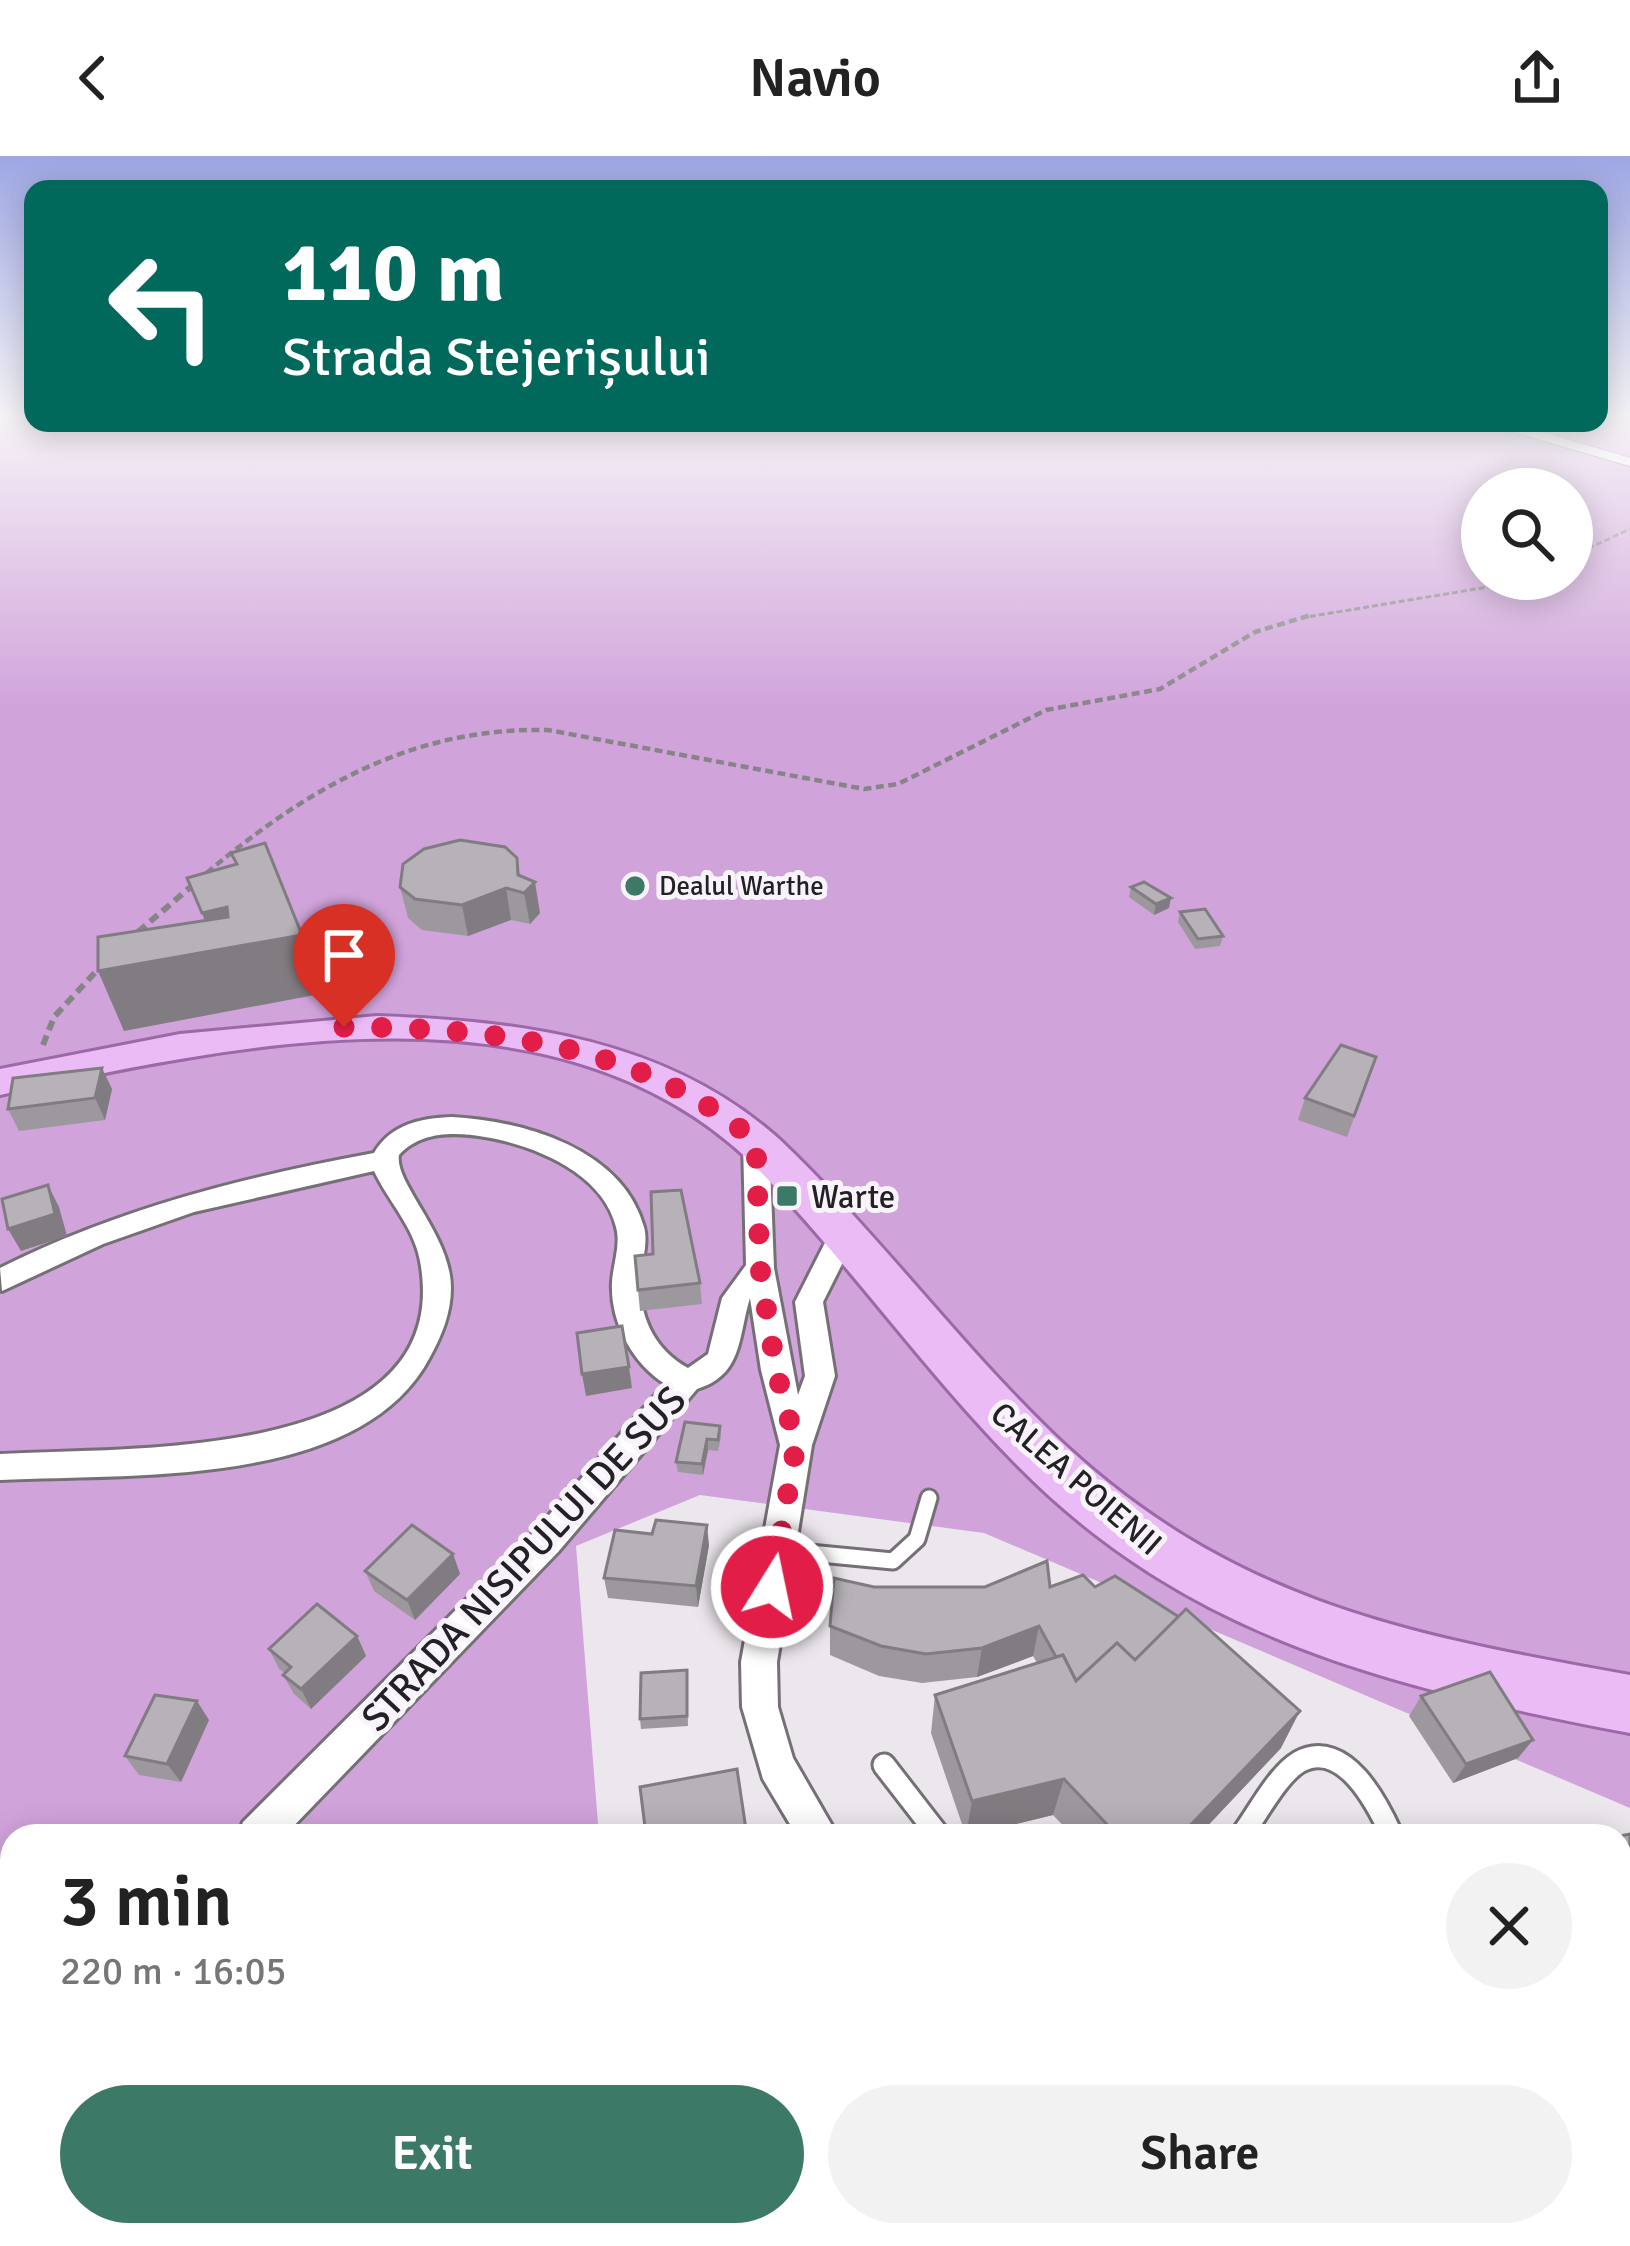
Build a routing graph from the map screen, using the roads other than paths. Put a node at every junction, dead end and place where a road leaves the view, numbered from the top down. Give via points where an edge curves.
1 (14, 1079) edge
2 (756, 1142) junction
3 (382, 1160) junction
4 (843, 1234) junction
5 (760, 1268) junction
6 (2, 1280) edge
7 (687, 1380) junction
8 (796, 1445) junction
9 (0, 1467) edge
10 (929, 1498) dead end
11 (778, 1550) junction
12 (1630, 1704) edge
13 (884, 1765) dead end
14 (269, 1824) edge
15 (812, 1824) edge
16 (930, 1824) edge
17 (1250, 1824) edge
18 (1387, 1824) edge

1 - 2 main road, CALEA POIENII via 280,1032 468,1030 618,1064 692,1097
2 - 4 main road, CALEA POIENII
2 - 5 street
3 - 6 street via 128,1221
3 - 7 street via 408,1133 460,1126 516,1135 576,1162 628,1220 633,1325 660,1368
3 - 9 street via 428,1234 437,1300 428,1337 406,1373 367,1407 338,1426 256,1447
4 - 8 street via 809,1302 820,1376
4 - 12 main road, CALEA POIENII via 989,1400 1160,1553 1276,1615 1370,1650
5 - 7 street, STRADA NISIPULUI DE SUS via 735,1299 723,1357
5 - 8 street
7 - 14 street, STRADA NISIPULUI DE SUS via 546,1542
8 - 11 street
10 - 11 lane via 917,1539 893,1561
11 - 15 street via 759,1662 760,1707 776,1766
13 - 16 lane
17 - 18 lane via 1297,1763 1311,1757 1348,1768

